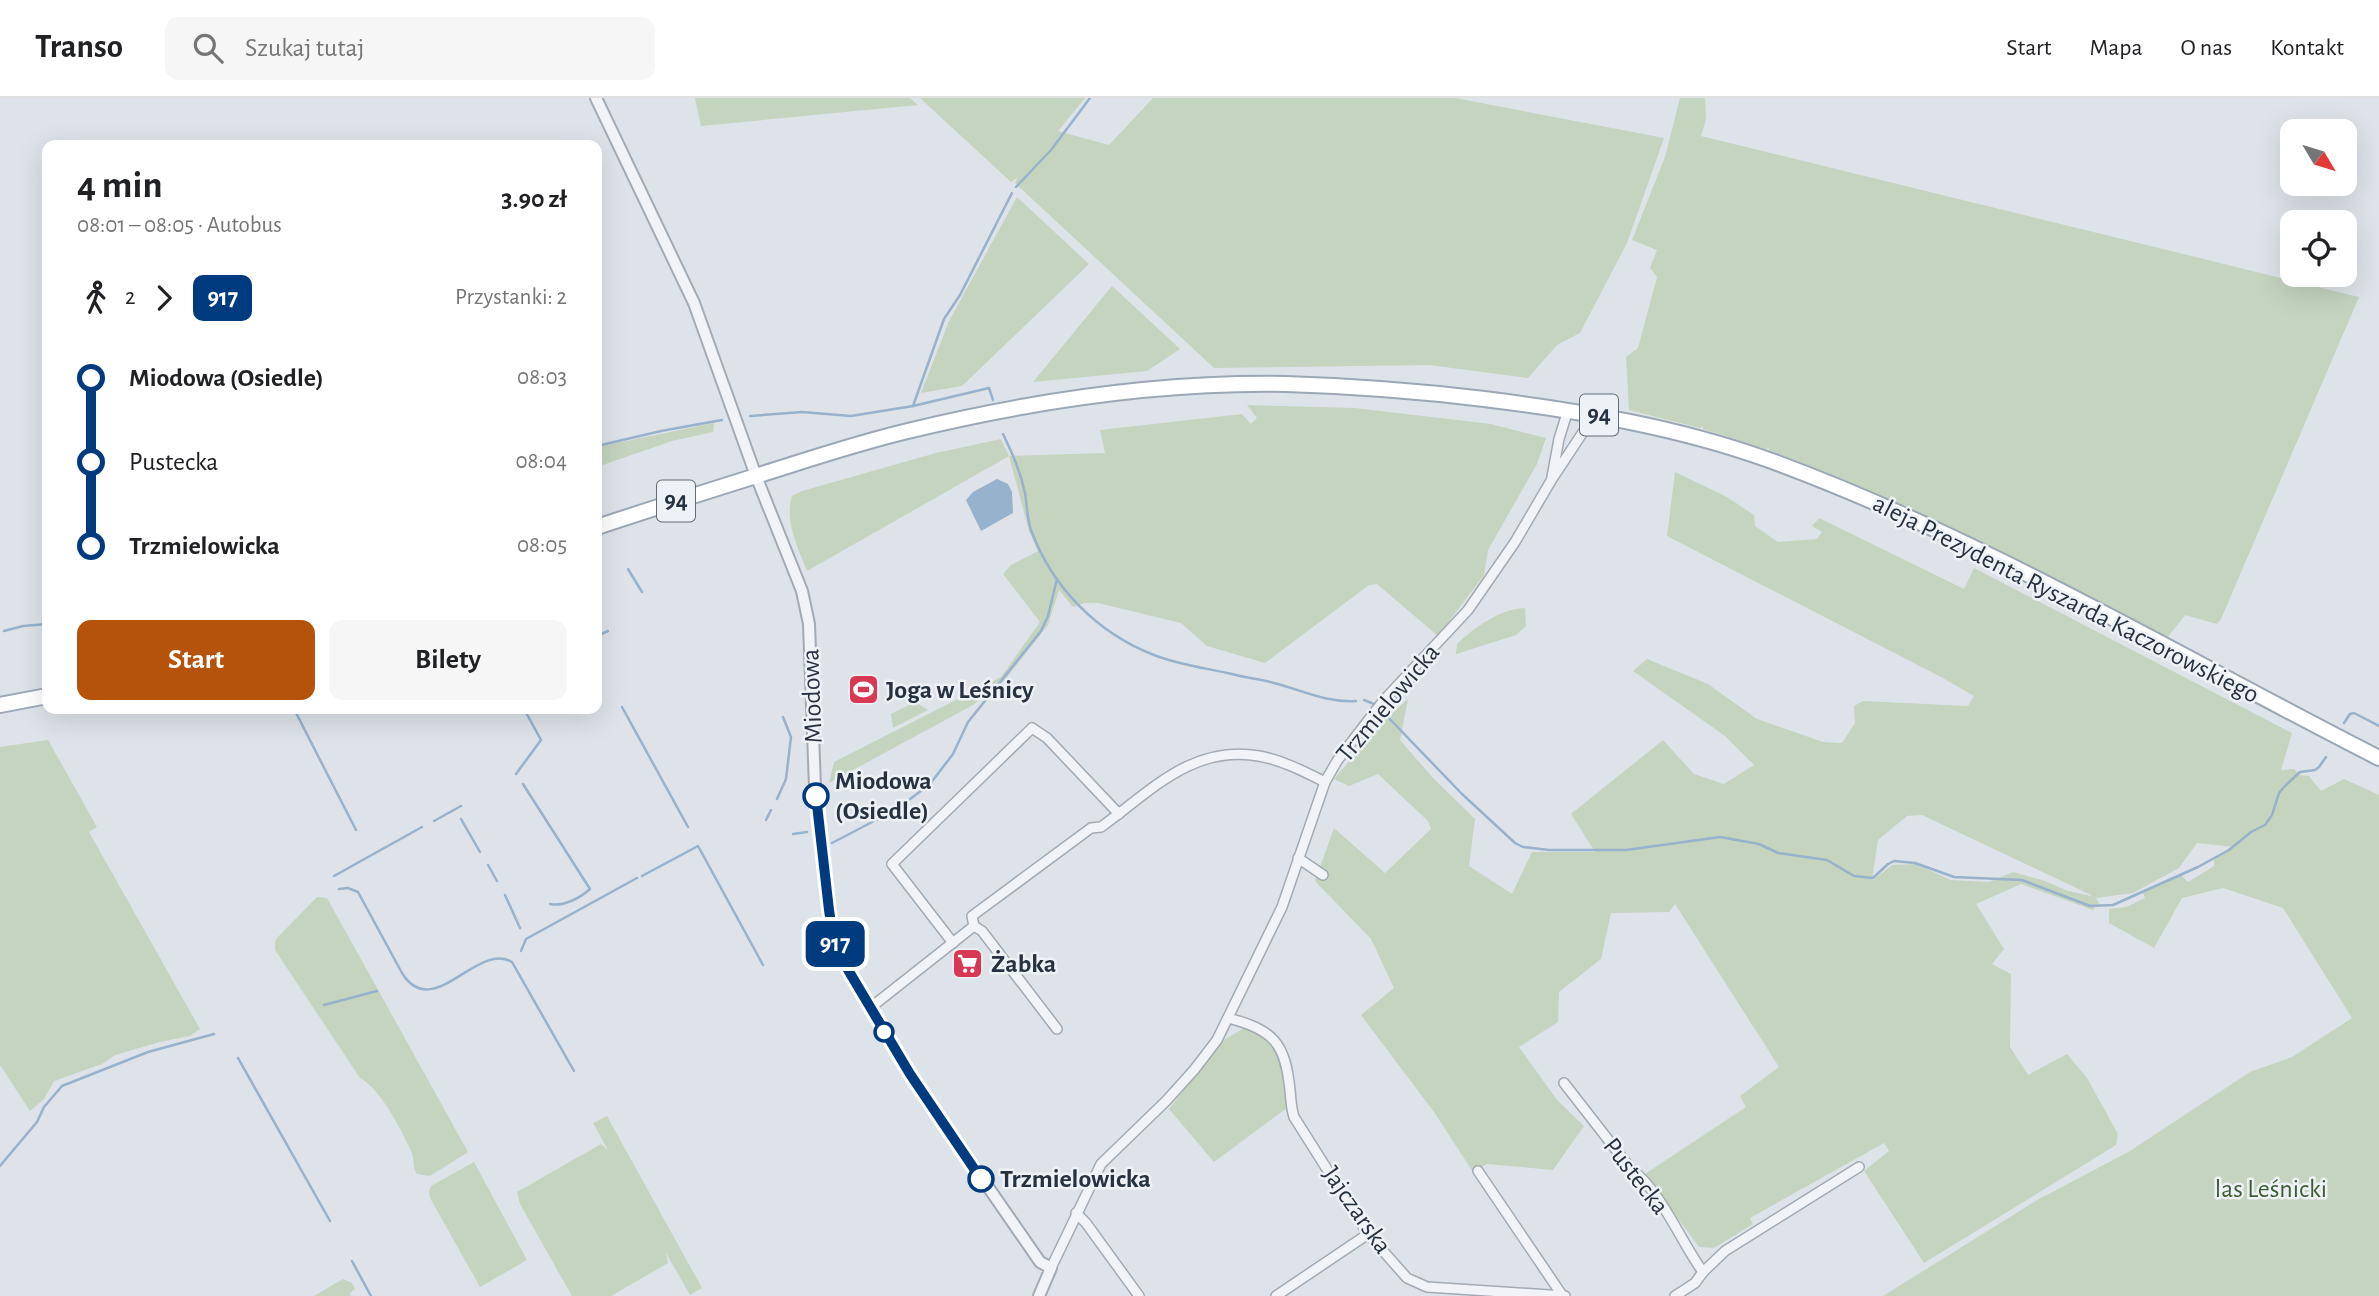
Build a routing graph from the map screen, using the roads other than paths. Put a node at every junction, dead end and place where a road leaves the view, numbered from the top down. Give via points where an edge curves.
1 (596, 98) edge
2 (1568, 410) junction
3 (1595, 414) junction
4 (756, 476) junction
5 (1552, 479) junction
6 (602, 525) edge
7 (42, 697) edge
8 (0, 705) edge
9 (2379, 758) edge
10 (1325, 782) junction
11 (1119, 814) junction
12 (1298, 859) junction
13 (1323, 875) dead end
14 (974, 926) junction
15 (953, 943) junction
16 (870, 1008) junction
17 (1228, 1018) junction
18 (1057, 1029) dead end
19 (1564, 1083) dead end
20 (1859, 1167) dead end
21 (1478, 1171) dead end
22 (1076, 1213) junction
23 (1368, 1234) junction
24 (1051, 1268) junction
25 (1703, 1272) junction
26 (1038, 1296) edge
27 (1139, 1296) edge
28 (1276, 1296) edge
29 (1563, 1296) edge
30 (1675, 1296) edge

1 - 4 street, Miodowa via 694,303
2 - 3 main road, aleja Prezydenta Ryszarda Kaczorowskiego / 94
2 - 4 main road, aleja Prezydenta Ryszarda Kaczorowskiego / 94 via 1385,389 1209,386 1099,396 931,425
2 - 5 street, Trzmielowicka
3 - 5 street, Trzmielowicka
3 - 9 main road, aleja Prezydenta Ryszarda Kaczorowskiego / 94 via 1715,442 1916,519
4 - 6 main road, aleja Prezydenta Ryszarda Kaczorowskiego / 94
4 - 16 street, Miodowa via 802,591 809,624 815,780 834,943
5 - 10 street, Trzmielowicka via 1468,610 1384,700
7 - 8 main road
10 - 11 street via 1262,756 1203,758 1178,770
10 - 12 street, Trzmielowicka
11 - 14 street via 1101,827 1091,828 972,916
11 - 15 street via 1032,728 891,864
12 - 13 street
12 - 17 street, Trzmielowicka via 1282,907
14 - 15 street
14 - 18 street
15 - 16 street
16 - 24 street, Miodowa via 967,1159 1040,1262
17 - 22 street, Trzmielowicka via 1194,1070 1101,1164
17 - 23 street, Jajczarska via 1263,1030 1276,1042 1286,1066 1294,1118
19 - 25 street, Pustecka via 1639,1175
20 - 25 street via 1726,1251
21 - 29 street
22 - 24 street, Trzmielowicka
22 - 27 street
23 - 28 street
23 - 29 street, Jajczarska via 1416,1284
24 - 26 street, Trzmielowicka
25 - 30 street

